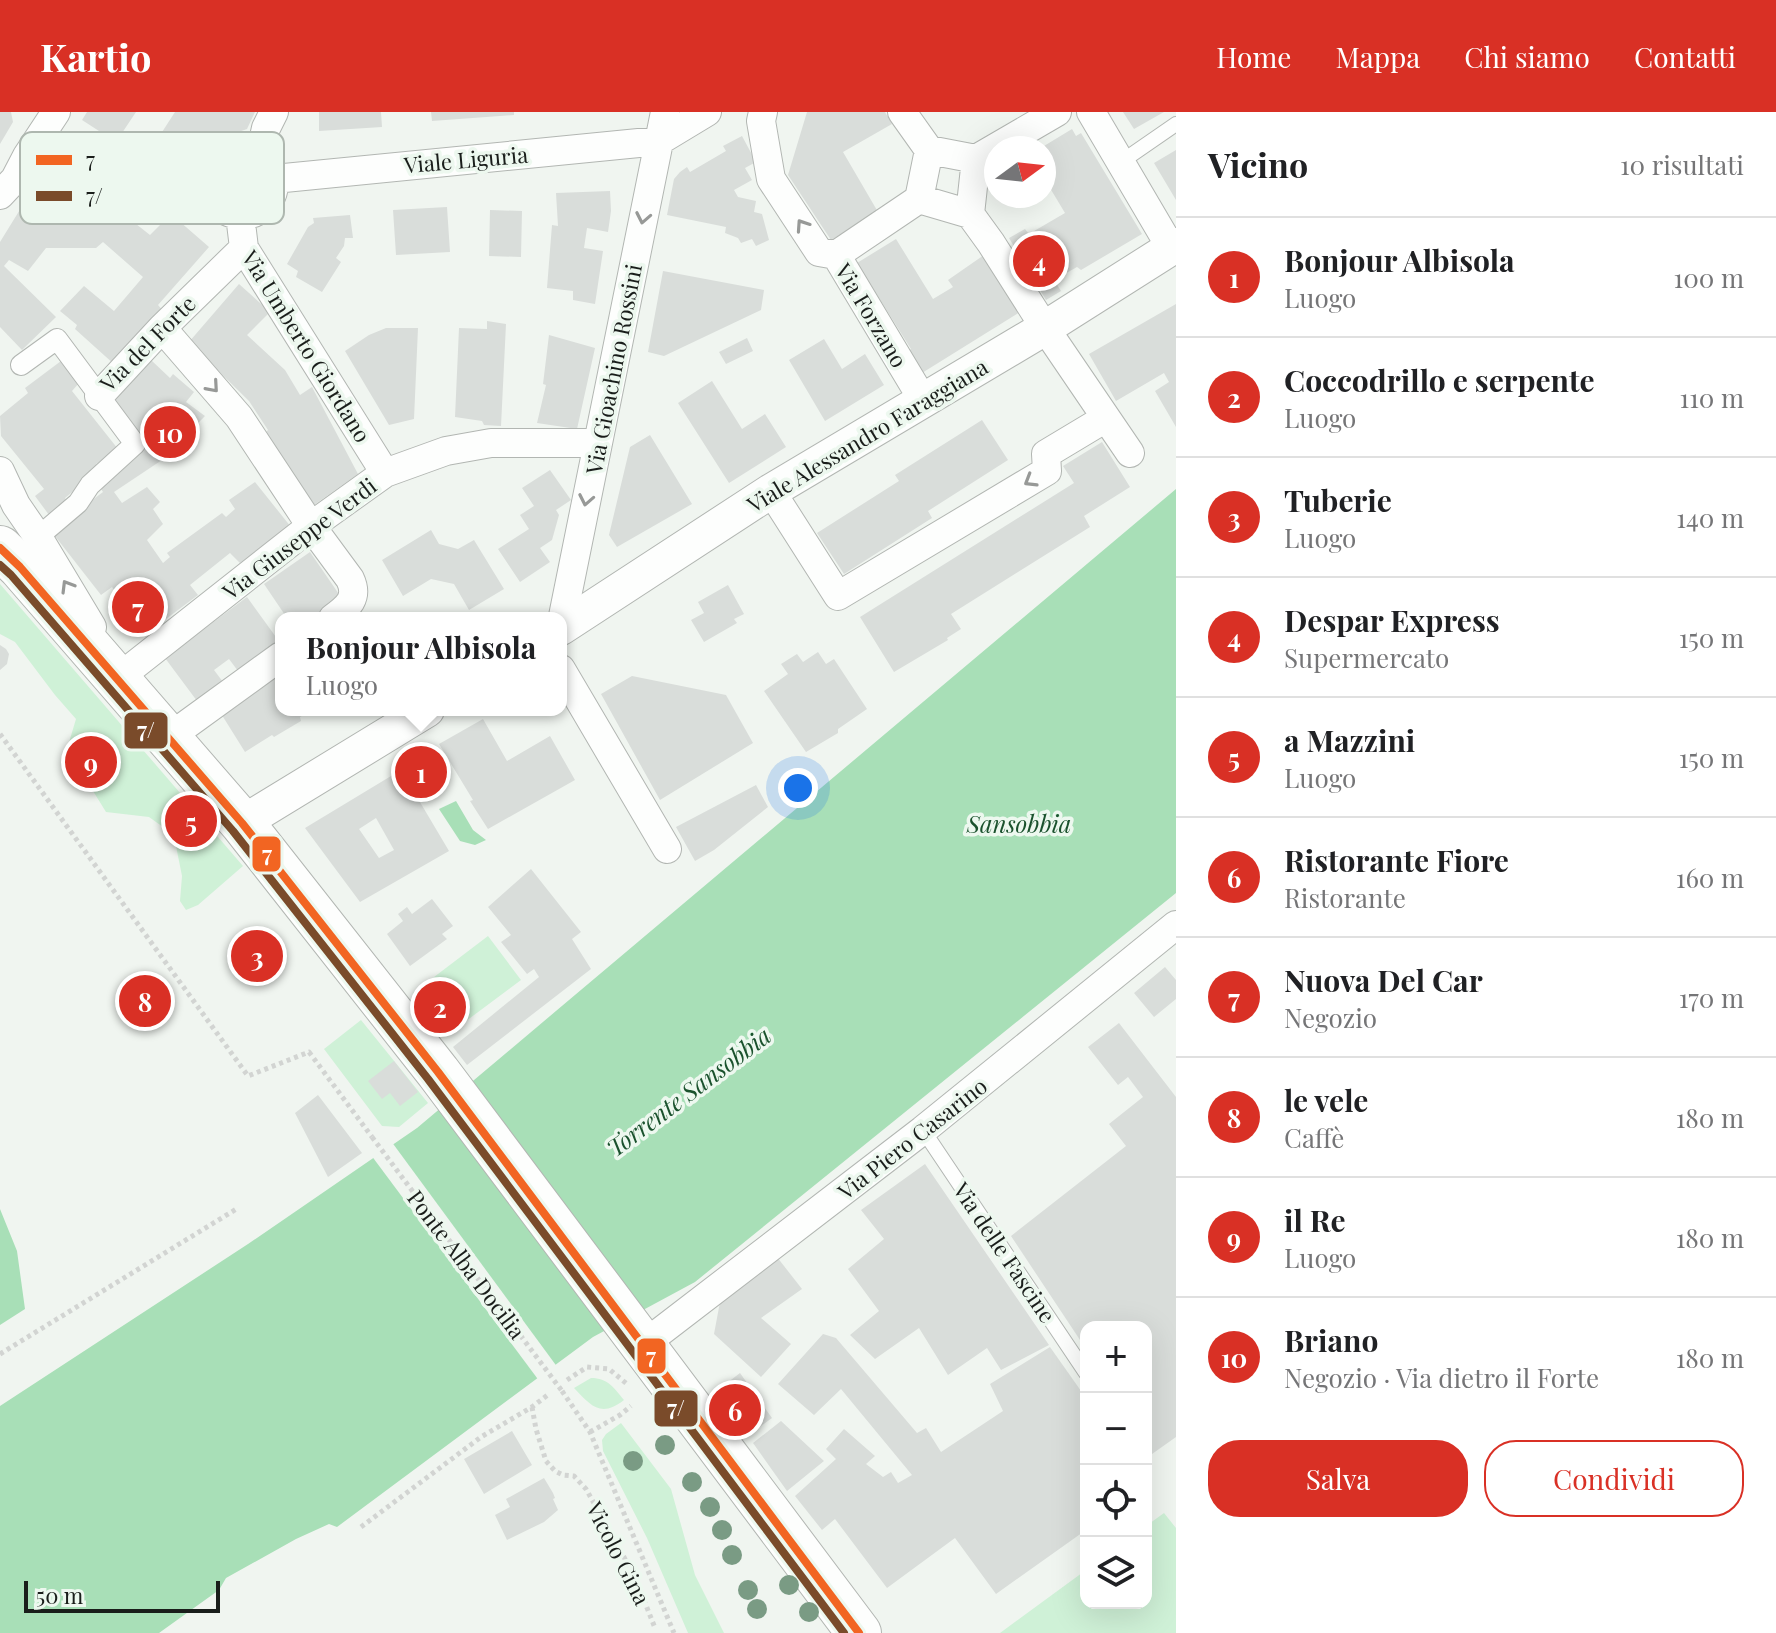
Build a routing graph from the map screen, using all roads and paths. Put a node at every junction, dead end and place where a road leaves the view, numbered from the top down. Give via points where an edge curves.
1 (56, 112) edge
2 (274, 112) edge
3 (665, 112) edge
4 (707, 112) edge
5 (763, 112) edge
6 (902, 112) edge
7 (1057, 112) edge
8 (1091, 112) edge
9 (1176, 124) edge
10 (43, 132) edge
11 (266, 132) edge
12 (659, 141) junction
13 (929, 150) junction
14 (976, 159) junction
15 (1121, 162) junction
16 (284, 166) edge
17 (20, 167) edge
18 (7, 187) edge
19 (919, 199) junction
20 (970, 214) junction
21 (241, 224) edge
22 (1174, 247) edge
23 (244, 248) junction
24 (836, 255) junction
25 (162, 328) junction
26 (1045, 328) junction
27 (21, 365) dead end
28 (99, 396) junction
29 (923, 400) junction
30 (1106, 418) junction
31 (598, 443) junction
32 (1130, 453) dead end
33 (0, 471) edge
34 (385, 473) junction
35 (771, 491) junction
36 (8, 512) edge
37 (311, 526) junction
38 (19, 542) edge
39 (341, 612) edge
40 (564, 612) edge
41 (567, 623) edge
42 (275, 660) edge
43 (117, 679) junction
44 (567, 679) edge
45 (417, 716) edge
46 (0, 734) edge
47 (168, 738) junction
48 (242, 823) junction
49 (667, 849) dead end
50 (1176, 925) edge
51 (923, 1130) junction
52 (238, 1208) dead end
53 (639, 1339) junction
54 (0, 1354) edge
55 (1080, 1364) edge
56 (567, 1380) dead end
57 (637, 1393) dead end
58 (549, 1394) dead end
59 (631, 1406) dead end
60 (532, 1407) junction
61 (590, 1432) junction
62 (361, 1527) dead end
63 (655, 1628) dead end
64 (674, 1633) edge
65 (859, 1633) edge

1 - 10 street
2 - 11 street
3 - 12 street, Via Gioachino Rossini
4 - 12 street
24 -> 5 street, Via Forzano via 819,252 771,179
6 - 13 street
7 - 14 street
8 - 15 street
9 - 15 lane
12 - 16 street, Viale Liguria
12 -> 31 street, Via Gioachino Rossini
13 - 14 street
13 - 19 street
14 - 20 street
15 - 22 street
17 - 18 street
19 - 20 street
19 - 24 street
20 - 26 street
21 - 23 street, Via Umberto Giordano
22 - 26 street, Viale Alessandro Faraggiana
23 - 25 street, Via del Forte
23 - 34 street, Via Umberto Giordano
24 - 29 street, Via Forzano
25 - 28 street, Via del Forte
25 -> 37 street via 239,417
26 - 29 street, Viale Alessandro Faraggiana
26 - 30 street
27 - 28 street, Via del Forte via 57,339
28 - 38 street via 135,444 78,503
29 - 35 street, Viale Alessandro Faraggiana
30 - 32 street
30 -> 35 street via 1046,454 1047,471 838,596
31 - 34 street, Via Giuseppe Verdi via 491,443 446,451
31 -> 40 street, Via Gioachino Rossini
33 - 36 street
34 - 37 street, Via Giuseppe Verdi
35 - 41 street, Viale Alessandro Faraggiana
36 - 38 street
37 - 39 street via 353,586 352,601
37 - 43 street, Via Giuseppe Verdi
38 - 43 main road via 20,567
42 - 47 street
43 - 47 main road
44 - 49 street
45 - 48 street
46 - 61 path, Ponte Alba Docilia, bridge via 248,1076 309,1052
47 - 48 main road
48 - 53 main road
50 - 51 street, Via Piero Casarino
51 - 53 street, Via Piero Casarino
51 - 55 lane, Via delle Fascine
52 - 54 path
53 - 65 main road
56 - 57 path via 587,1367 609,1369
58 - 60 path
59 - 61 path
60 - 62 path via 481,1437
60 - 63 path, Vicolo Gina via 546,1461 586,1489
61 - 64 path, Ponte Alba Docilia

